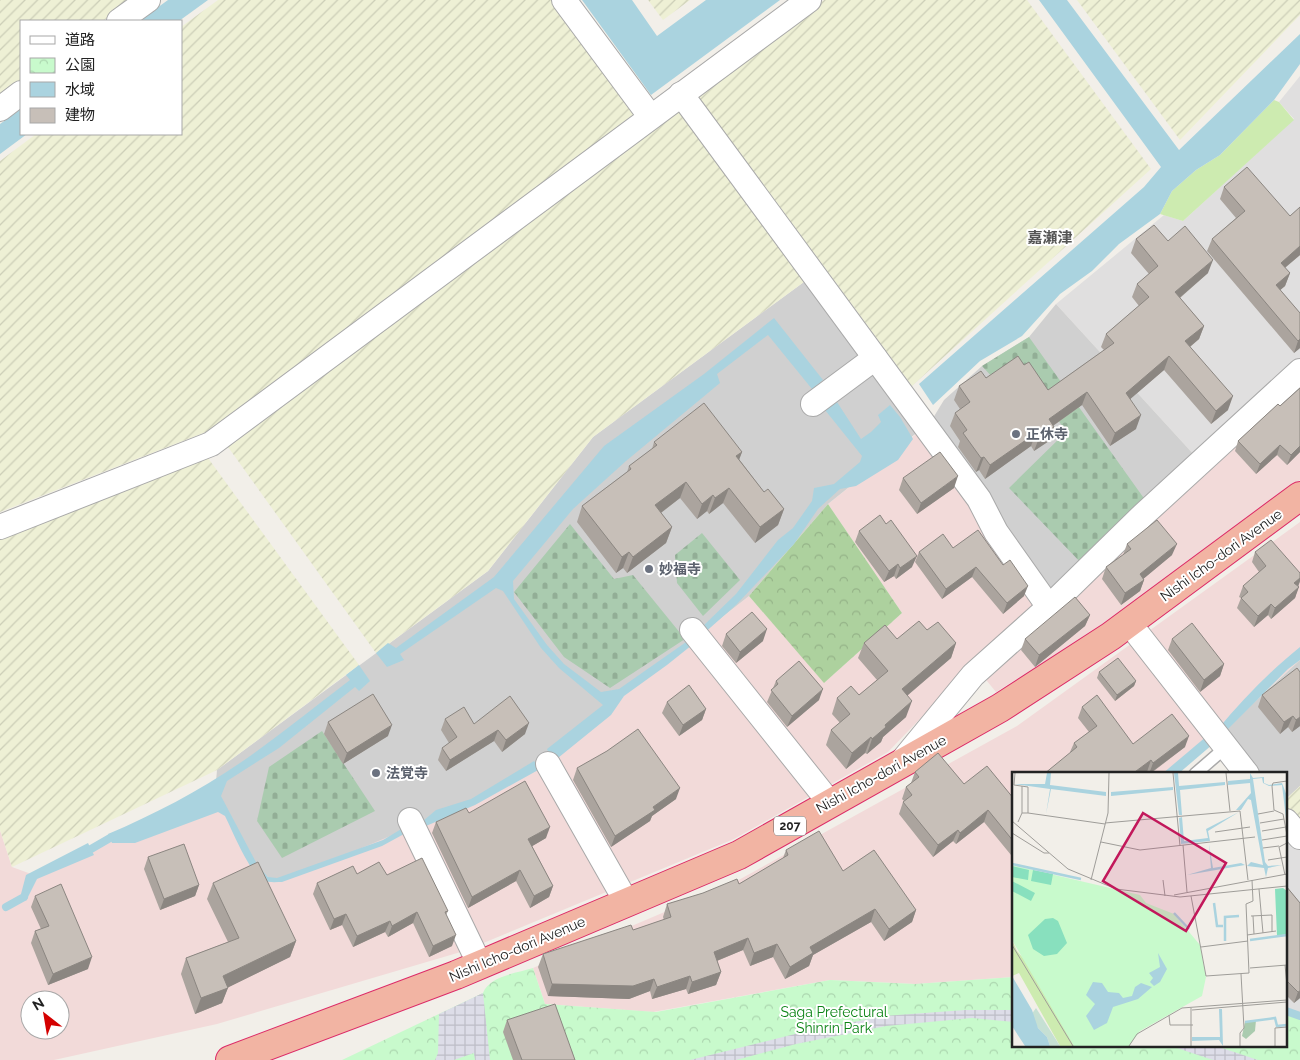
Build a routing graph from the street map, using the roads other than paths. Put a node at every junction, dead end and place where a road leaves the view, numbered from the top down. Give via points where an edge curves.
1 (148, 0) edge
2 (564, 0) edge
3 (809, 0) edge
4 (120, 20) edge
5 (20, 94) edge
6 (680, 94) junction
7 (0, 109) edge
8 (650, 116) junction
9 (875, 358) junction
10 (1300, 371) edge
11 (813, 404) dead end
12 (1300, 496) edge
13 (0, 527) edge
14 (1049, 607) junction
15 (1129, 623) junction
16 (697, 636) dead end
17 (1225, 748) junction
18 (548, 764) dead end
19 (898, 765) junction
20 (1197, 772) edge
21 (1245, 772) edge
22 (830, 803) junction
23 (1288, 823) edge
24 (413, 827) dead end
25 (1300, 837) edge
26 (1288, 846) edge
27 (627, 903) junction
28 (480, 965) junction
29 (230, 1060) edge

1 - 4 street
2 - 8 street
3 - 6 street
5 - 7 street
6 - 8 street
6 - 9 street
8 - 13 street via 211,444
9 - 11 street
9 - 14 street via 979,499 996,532
10 - 14 street via 1143,515
12 - 15 highway, Nishi Icho-dori Avenue / 207
14 - 19 street via 973,675
15 - 17 street
15 - 19 highway, Nishi Icho-dori Avenue / 207 via 1000,708
16 - 22 street
17 - 20 lane
17 - 21 street
18 - 27 street
19 - 22 highway, Nishi Icho-dori Avenue / 207
22 - 27 highway, Nishi Icho-dori Avenue / 207 via 738,855
23 - 25 street
24 - 28 street
25 - 26 street
27 - 28 highway, Nishi Icho-dori Avenue / 207
28 - 29 highway, Nishi Icho-dori Avenue / 207

